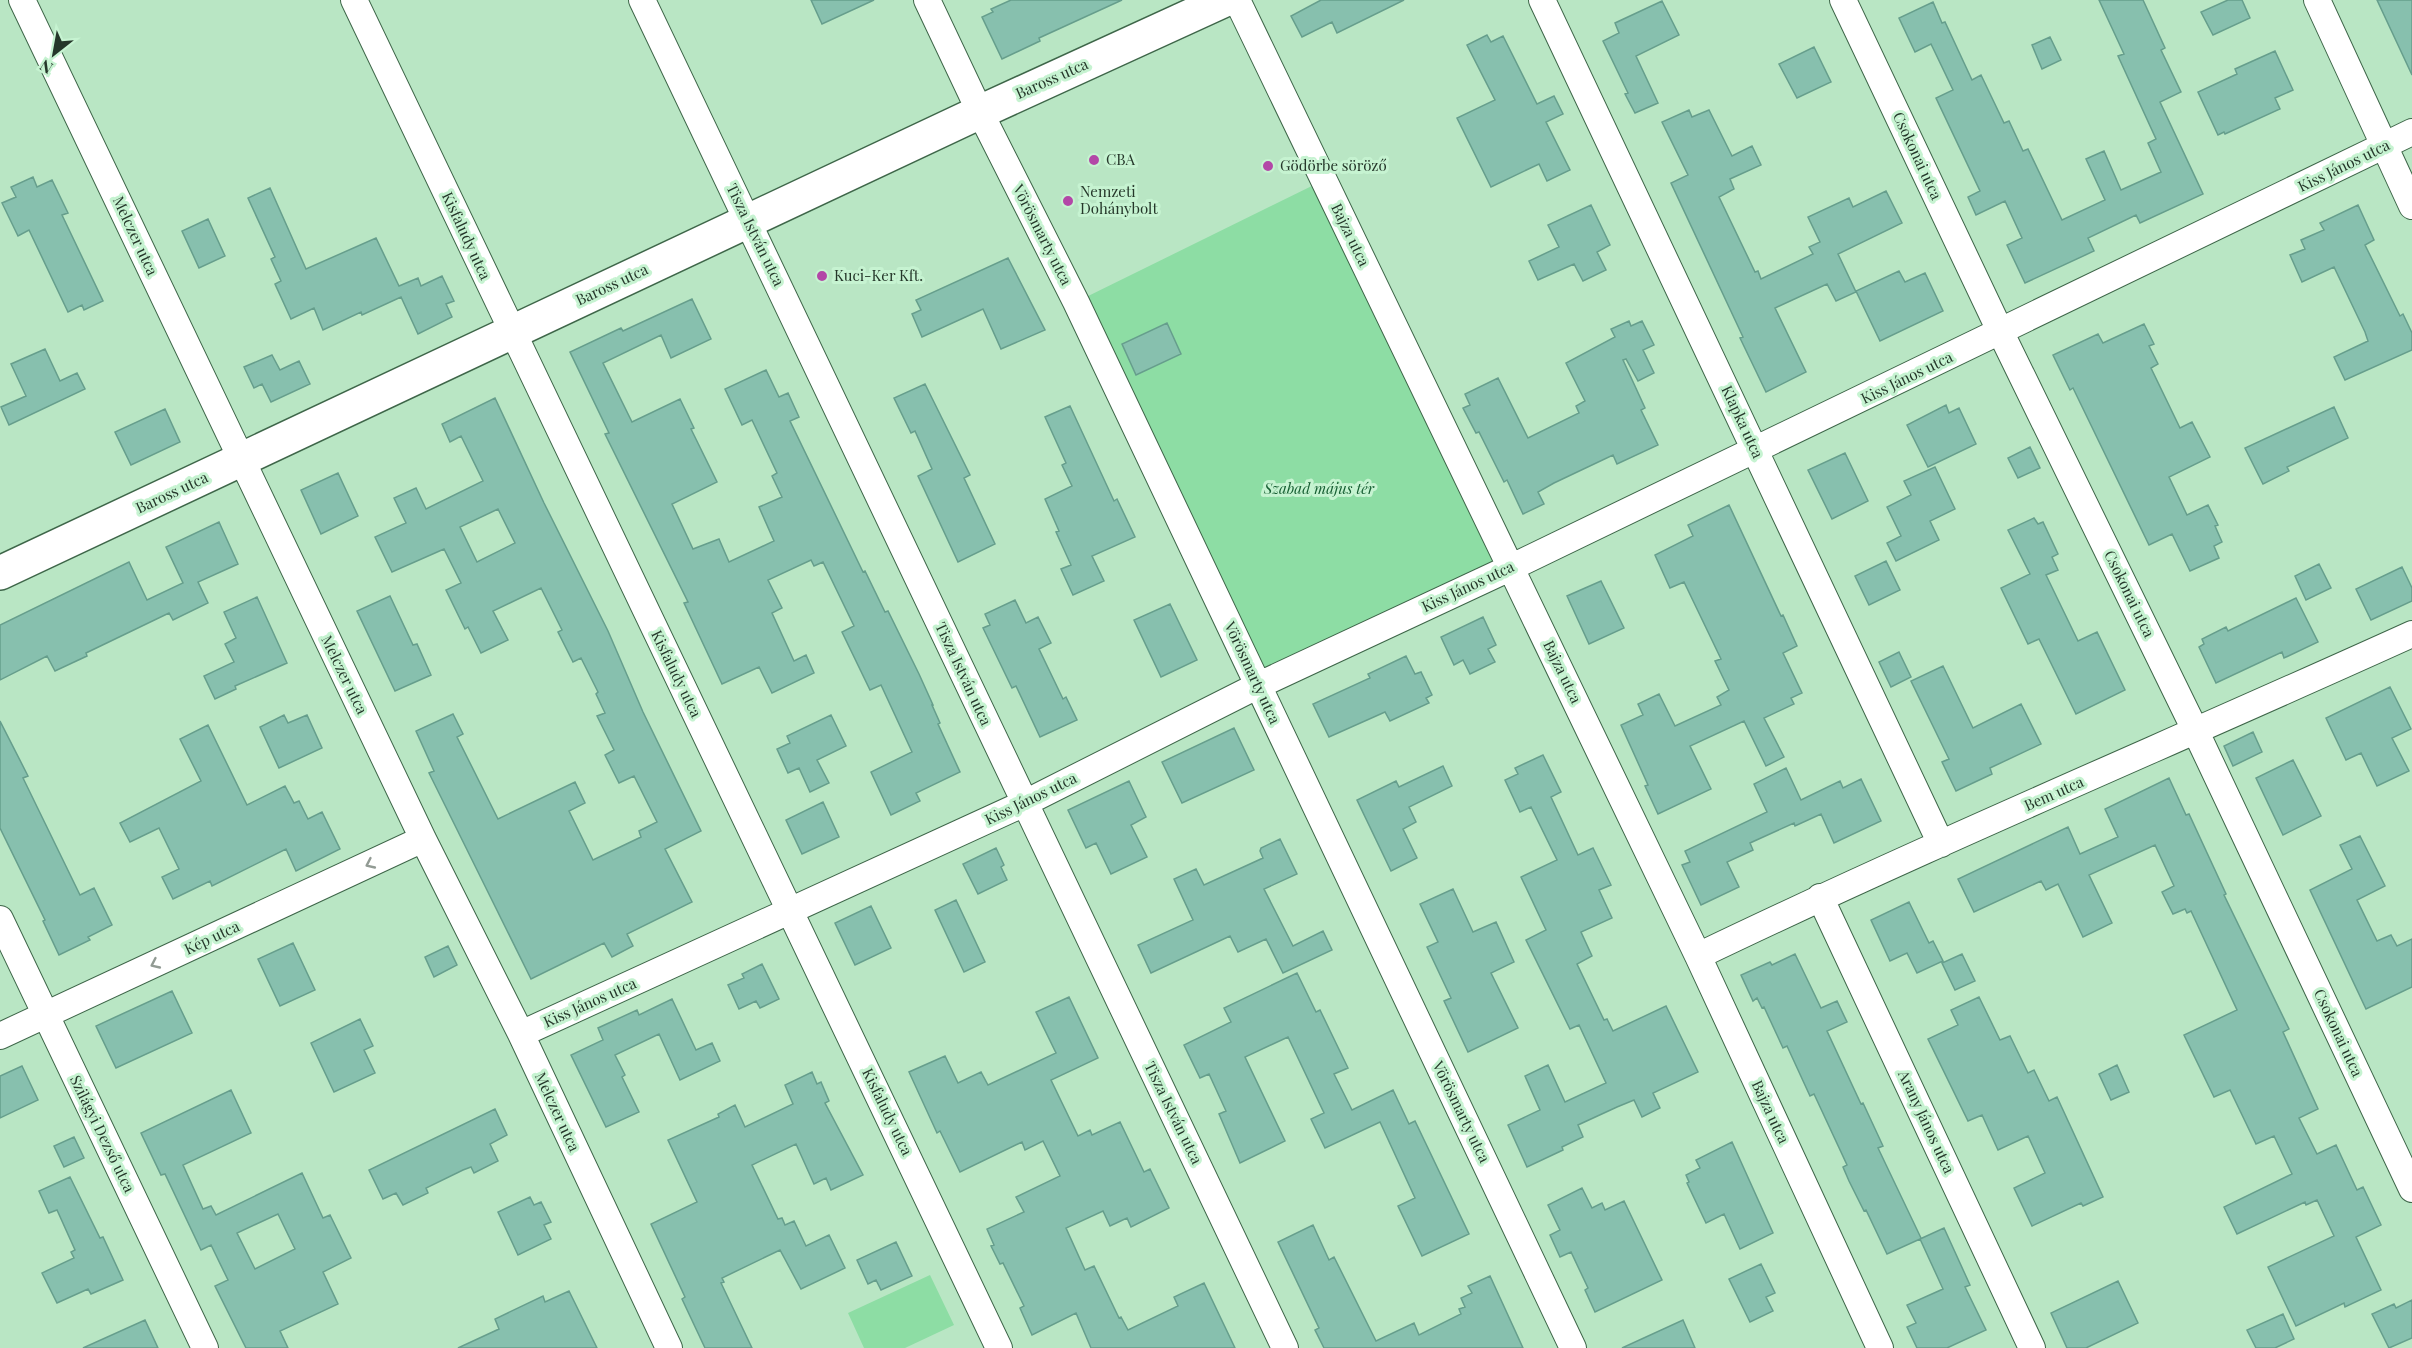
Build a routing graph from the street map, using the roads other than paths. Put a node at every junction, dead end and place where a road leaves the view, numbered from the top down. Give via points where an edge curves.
1 (22, 0) edge
2 (354, 0) edge
3 (642, 0) edge
4 (927, 0) edge
5 (1225, 0) edge
6 (1237, 0) edge
7 (1542, 0) edge
8 (1843, 0) edge
9 (2317, 0) edge
10 (980, 112) junction
11 (2412, 132) edge
12 (2383, 146) junction
13 (2412, 206) edge
14 (748, 221) junction
15 (512, 333) junction
16 (2001, 333) junction
17 (1755, 450) junction
18 (242, 460) junction
19 (1512, 567) junction
20 (0, 573) edge
21 (2412, 634) edge
22 (1257, 686) junction
23 (2196, 732) junction
24 (1025, 803) junction
25 (423, 839) junction
26 (1941, 844) junction
27 (1820, 897) junction
28 (791, 912) junction
29 (0, 919) edge
30 (1698, 956) junction
31 (46, 1015) junction
32 (520, 1034) junction
33 (0, 1036) edge
34 (2412, 1189) edge
35 (205, 1348) edge
36 (669, 1348) edge
37 (999, 1348) edge
38 (1285, 1348) edge
39 (1573, 1348) edge
40 (1880, 1348) edge
41 (2032, 1348) edge

1 - 18 street, Melczer utca
2 - 15 street, Kisfaludy utca
3 - 14 street, Tisza István utca
4 - 10 street, Vörösmarty utca
5 - 10 street, Baross utca
6 - 19 street, Bajza utca
7 - 17 street, Klapka utca
8 - 16 street, Csokonai utca
9 - 12 street
10 - 14 street, Baross utca
10 - 22 street, Vörösmarty utca via 1076,302
11 - 12 street, Kiss János utca
12 - 13 street
12 - 16 street, Kiss János utca
14 - 15 street, Baross utca
14 - 24 street, Tisza István utca
15 - 18 street, Baross utca
15 - 28 street, Kisfaludy utca
16 - 17 street, Kiss János utca
16 - 23 street, Csokonai utca
17 - 19 street, Kiss János utca
17 - 26 street, Klapka utca
18 - 20 street, Baross utca
18 - 25 street, Melczer utca
19 - 22 street, Kiss János utca
19 - 30 street, Bajza utca
21 - 23 street, Bem utca
22 - 24 street, Kiss János utca
22 - 39 street, Vörösmarty utca
23 - 26 street, Bem utca
23 - 34 street, Csokonai utca
24 - 28 street, Kiss János utca
24 - 38 street, Tisza István utca
25 -> 31 street, Kép utca
25 - 32 street, Melczer utca
26 - 27 street, Bem utca
27 - 30 street, Bem utca
27 - 41 street, Arany János utca
28 - 32 street, Kiss János utca
28 - 37 street, Kisfaludy utca
29 - 31 street, Szilágyi Dezső utca
30 - 40 street, Bajza utca
31 - 33 street, Kép utca
31 - 35 street, Szilágyi Dezső utca
32 - 36 street, Melczer utca

